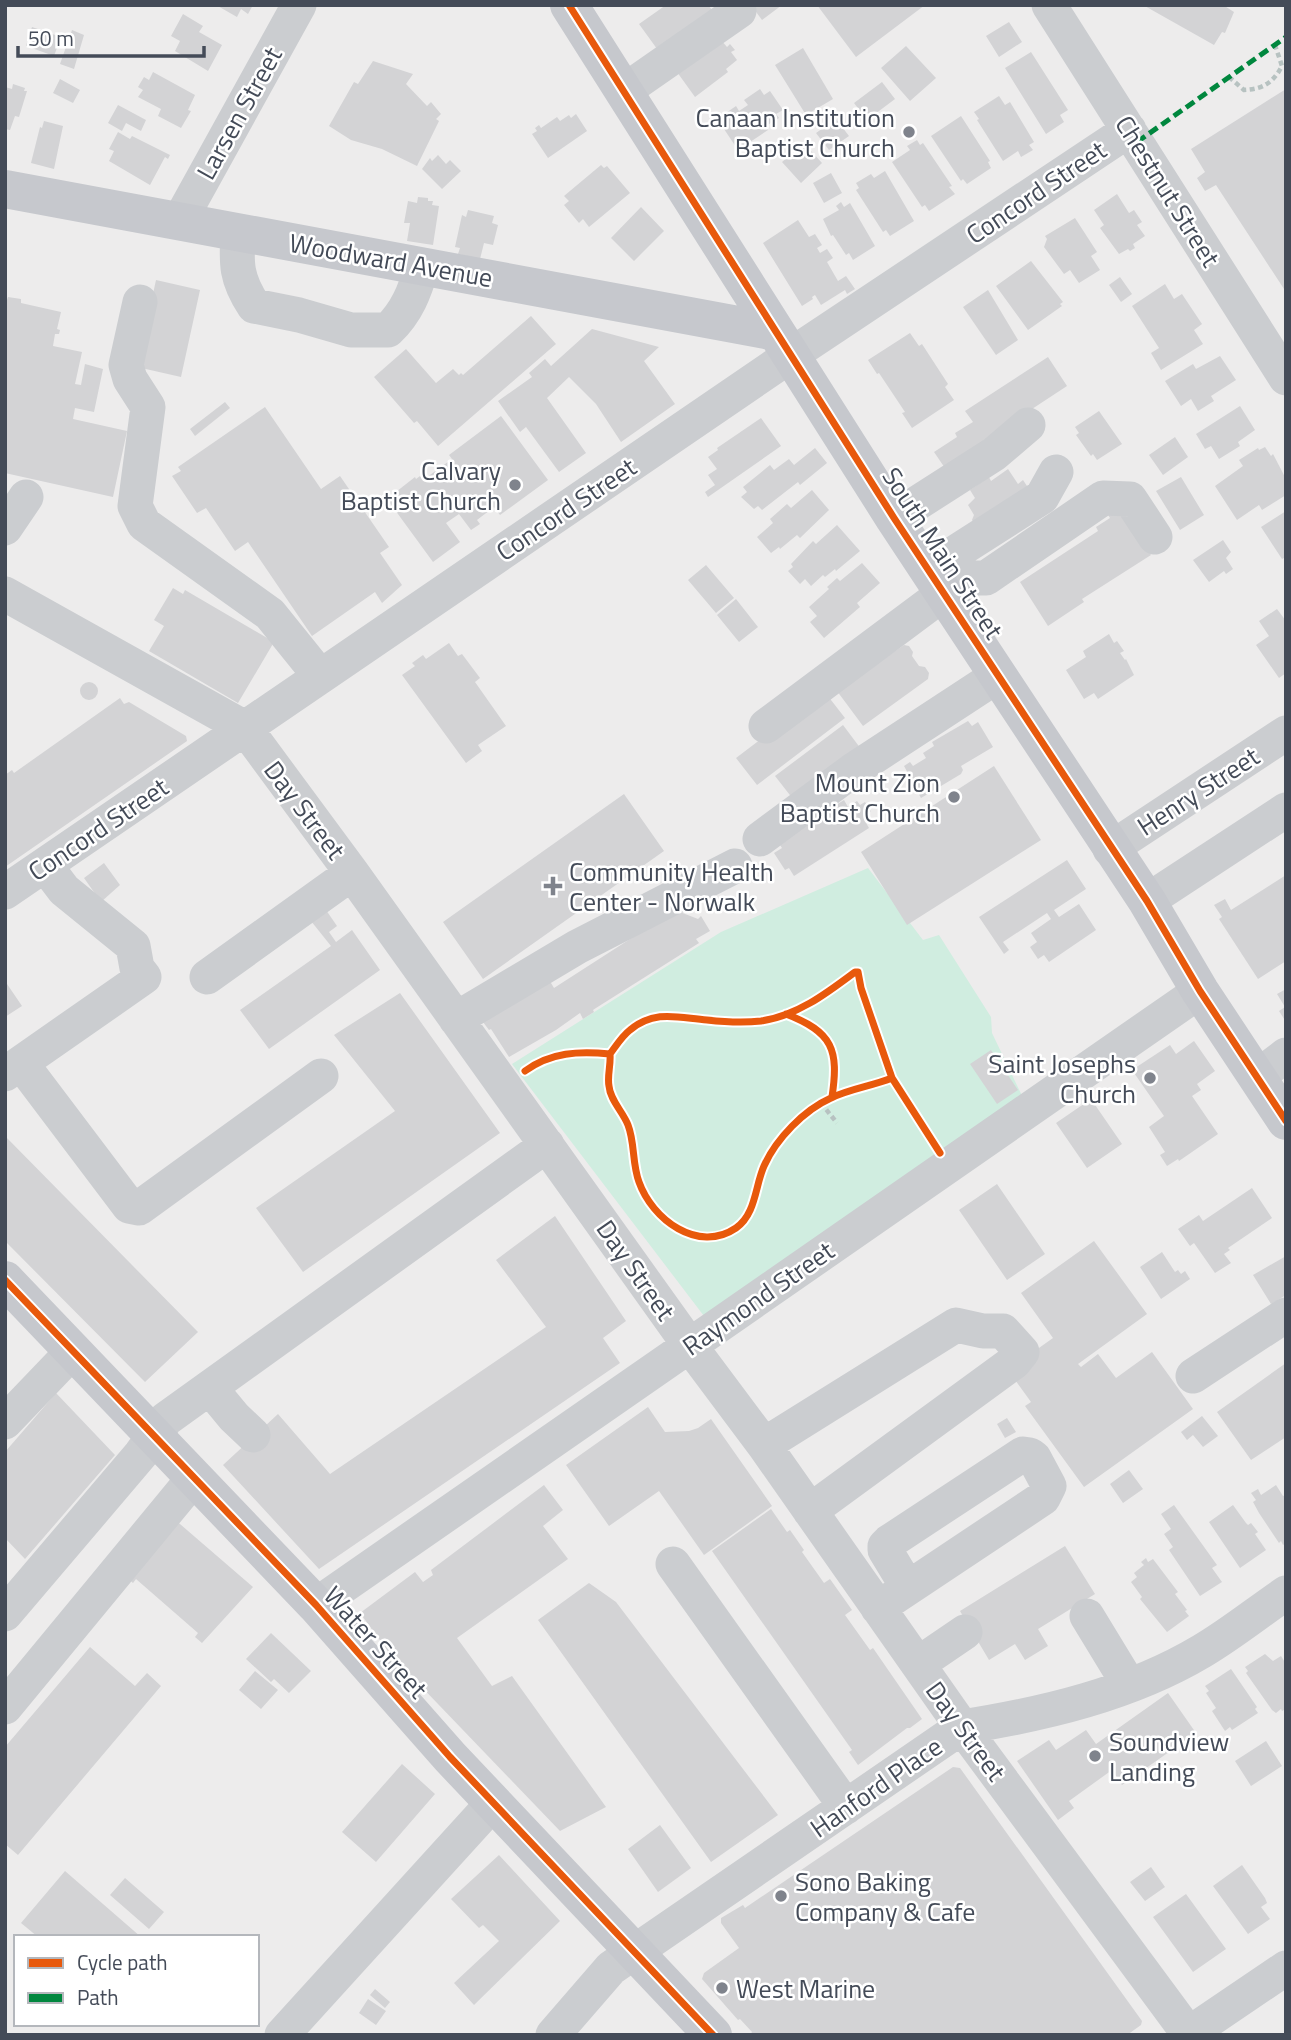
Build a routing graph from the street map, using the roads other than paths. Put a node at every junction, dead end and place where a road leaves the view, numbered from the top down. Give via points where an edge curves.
1 (299, 5) edge
2 (569, 5) edge
3 (1049, 5) edge
4 (739, 12) dead end
5 (624, 91) junction
6 (1129, 130) junction
7 (5, 189) edge
8 (179, 222) junction
9 (238, 232) junction
10 (422, 266) junction
11 (140, 302) dead end
12 (783, 343) junction
13 (1286, 378) edge
14 (1028, 425) dead end
15 (1056, 472) dead end
16 (26, 497) dead end
17 (894, 519) junction
18 (5, 528) edge
19 (1155, 537) dead end
20 (935, 582) junction
21 (5, 594) edge
22 (320, 676) junction
23 (997, 676) junction
24 (766, 726) dead end
25 (244, 728) junction
26 (1281, 746) edge
27 (1286, 810) edge
28 (760, 839) dead end
29 (1111, 849) junction
30 (45, 865) junction
31 (735, 866) dead end
32 (352, 873) junction
33 (5, 892) edge
34 (1147, 901) junction
35 (207, 977) dead end
36 (1200, 991) junction
37 (456, 1019) junction
38 (1271, 1066) edge
39 (13, 1068) edge
40 (321, 1076) dead end
41 (1283, 1112) edge
42 (547, 1145) junction
43 (5, 1280) edge
44 (1286, 1315) edge
45 (690, 1346) junction
46 (73, 1351) junction
47 (1193, 1376) dead end
48 (210, 1388) junction
49 (5, 1422) edge
50 (253, 1435) dead end
51 (154, 1436) junction
52 (764, 1445) junction
53 (194, 1478) junction
54 (810, 1511) junction
55 (673, 1564) dead end
56 (908, 1588) dead end
57 (1286, 1593) edge
58 (316, 1605) junction
59 (878, 1608) junction
60 (7, 1609) edge
61 (1087, 1616) dead end
62 (965, 1632) dead end
63 (918, 1664) junction
64 (1129, 1685) junction
65 (5, 1707) edge
66 (962, 1727) junction
67 (493, 1803) junction
68 (846, 1807) junction
69 (635, 1952) junction
70 (1286, 1968) edge
71 (1187, 2034) edge
72 (282, 2035) edge
73 (553, 2035) edge
74 (713, 2035) edge

1 - 8 street, Larsen Street
2 - 5 main road, South Main Street
3 - 6 street, Chestnut Street
4 - 5 street
5 - 12 main road, South Main Street
6 - 12 street, Concord Street
6 - 13 street, Chestnut Street
7 - 8 main road, Woodward Avenue
8 - 9 main road, Woodward Avenue
9 - 10 main road, Woodward Avenue
9 - 10 street via 236,264 242,288 254,306 351,330 388,330 402,316
10 - 12 main road, Woodward Avenue
11 - 22 street via 125,365 148,407 135,506 145,524 270,614
12 - 17 main road, South Main Street
12 - 22 street, Concord Street
14 - 17 street via 994,454
15 - 20 street via 1042,497
16 - 18 street
17 - 20 main road, South Main Street
19 - 20 street via 1130,499 1103,498 986,578
20 - 23 main road, South Main Street
20 - 24 street
21 - 25 street, Day Street
22 - 25 street, Concord Street
23 - 28 street via 852,771
23 - 29 main road, South Main Street
25 - 30 street, Concord Street
25 - 32 street, Day Street
26 - 29 street, Henry Street
27 - 34 street
29 - 34 main road, South Main Street
30 - 33 street, Concord Street
30 - 39 street via 64,890 133,946 137,968 144,977
31 - 37 street via 578,947
32 - 35 street
32 - 37 street, Day Street
34 - 36 main road, South Main Street
36 - 38 main road, South Main Street
36 - 45 street, Raymond Street
37 - 42 street, Day Street
38 - 41 main road, South Main Street
39 - 40 street via 129,1206 139,1208
42 - 45 street, Day Street
42 - 48 street
43 - 46 main road, Water Street
44 - 47 street
45 - 52 street, Day Street
45 - 58 street, Raymond Street
46 - 49 street
46 - 51 main road, Water Street
48 - 50 street
48 - 51 street via 166,1419
51 - 53 main road, Water Street
51 - 60 street
52 - 54 street, Day Street
52 - 54 street via 956,1325 1003,1331 1022,1352
53 - 58 main road, Water Street
53 - 65 street
54 - 59 street, Day Street
55 - 68 street
56 - 59 street
57 - 64 street, Hanford Place via 1201,1651
58 - 67 main road, Water Street
59 - 63 street, Day Street
61 - 64 street
62 - 63 street
63 - 66 street, Day Street
64 - 66 street, Hanford Place via 1014,1719
66 - 68 street, Hanford Place
66 - 71 street, Day Street
67 - 69 main road, Water Street
67 - 72 street
68 - 69 street, Hanford Place
69 - 73 street, Hanford Place via 611,1968
69 - 74 main road, Water Street
70 - 71 street

